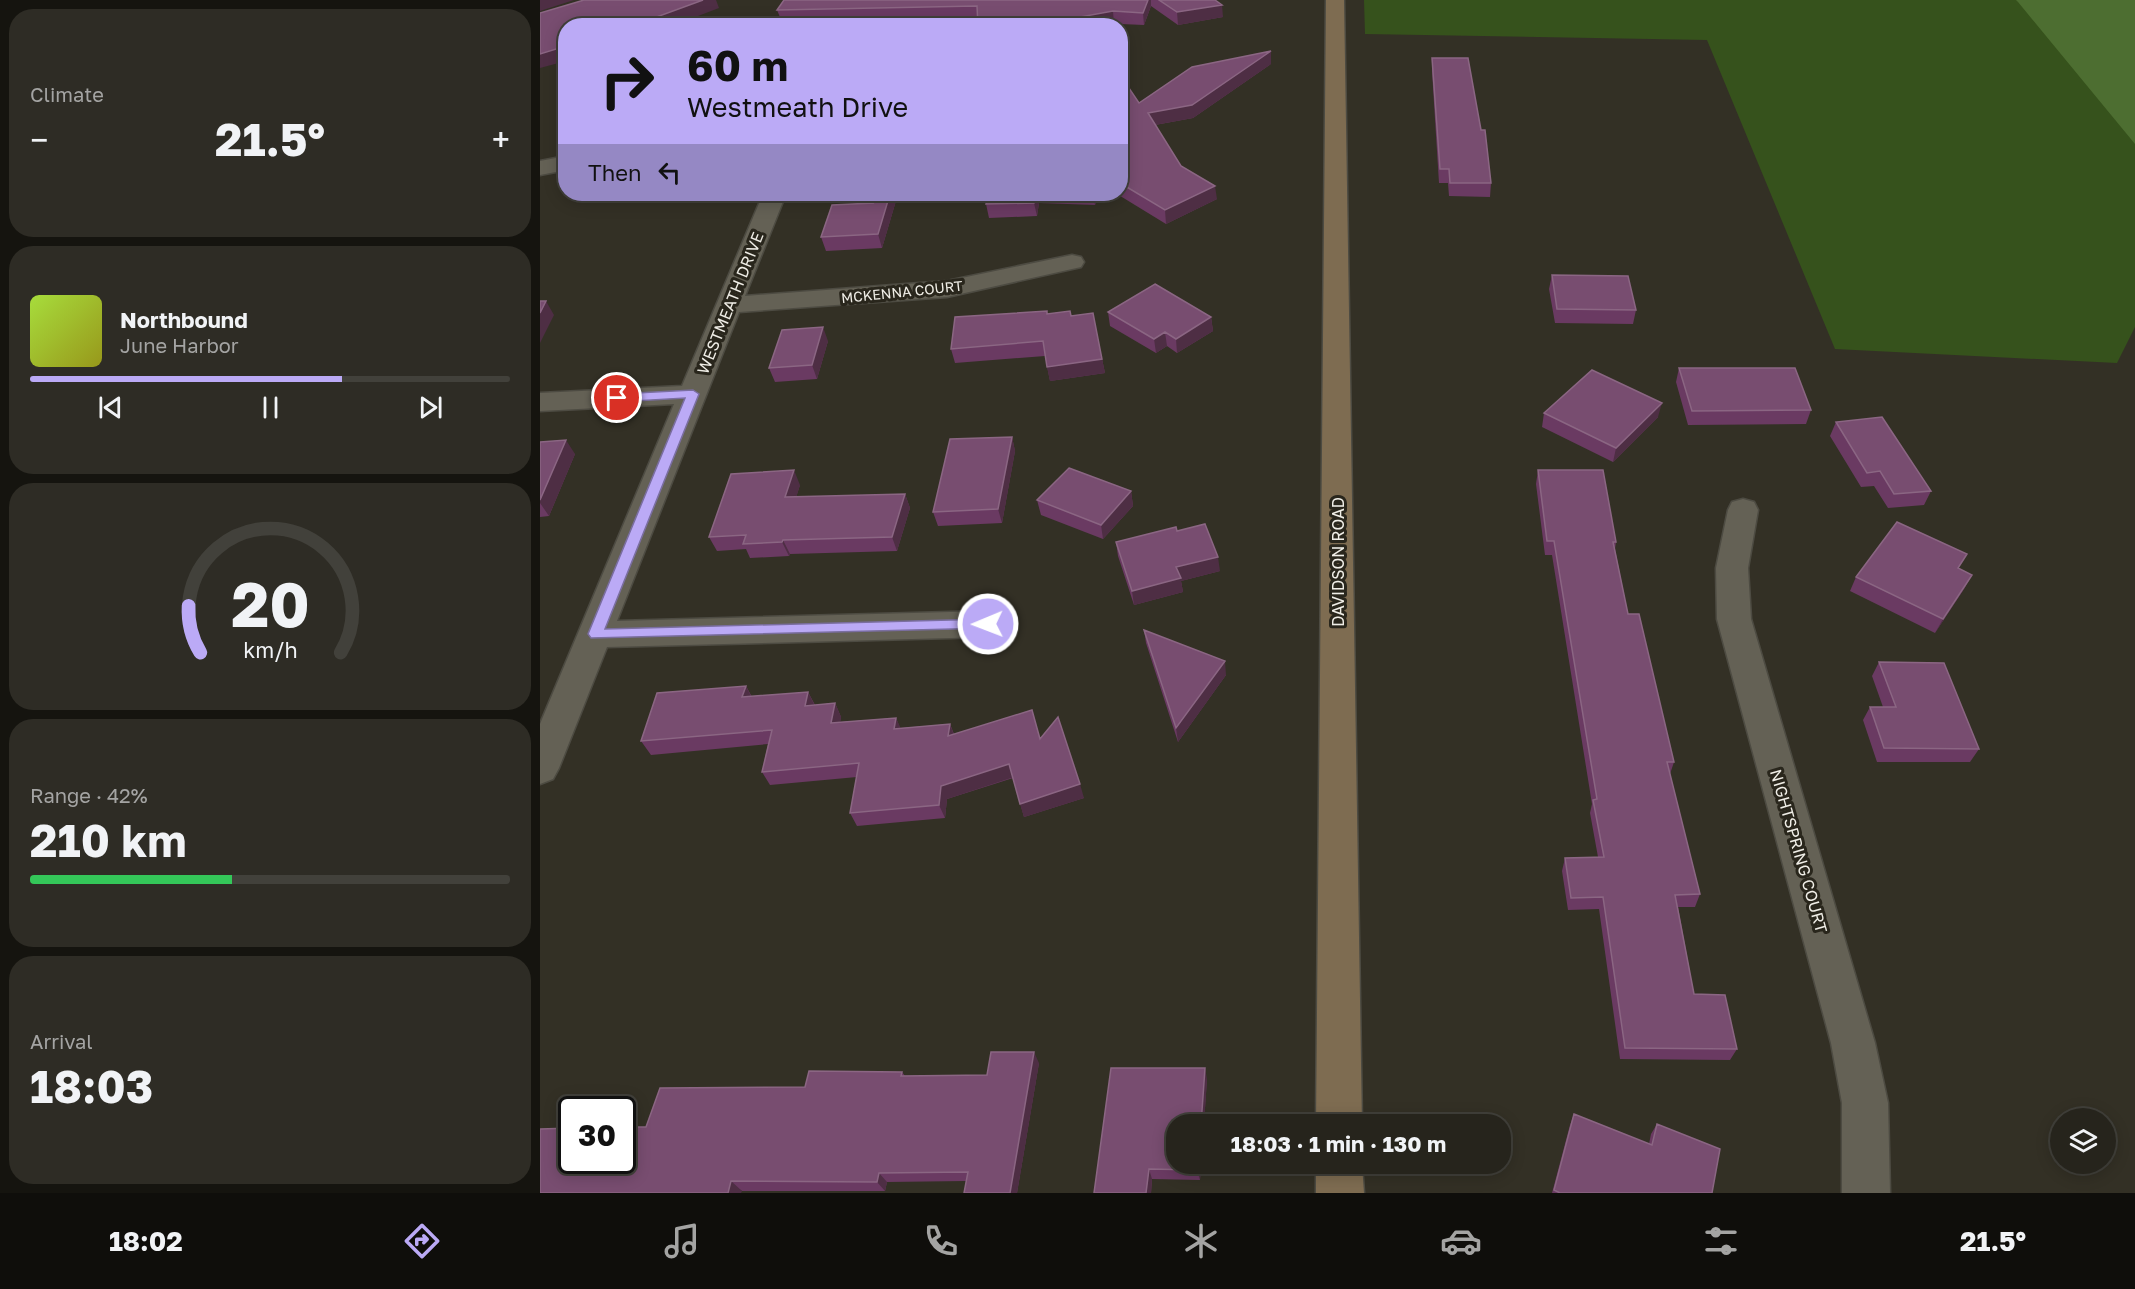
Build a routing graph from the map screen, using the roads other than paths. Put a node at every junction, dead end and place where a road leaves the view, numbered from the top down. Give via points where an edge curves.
1 (1335, 0) edge
2 (558, 165) edge
3 (540, 168) edge
4 (771, 201) edge
5 (1072, 262) dead end
6 (729, 305) junction
7 (693, 394) junction
8 (540, 402) edge
9 (1743, 510) dead end
10 (988, 624) dead end
11 (596, 634) junction
12 (540, 768) edge
13 (1339, 1114) edge
14 (1339, 1174) edge
15 (1340, 1193) edge
16 (1866, 1193) edge

1 - 13 main road, DAVIDSON ROAD
2 - 3 street
4 - 6 street, WESTMEATH DRIVE
5 - 6 street, MCKENNA COURT via 947,289
6 - 7 street, WESTMEATH DRIVE
7 - 8 street
7 - 11 street, WESTMEATH DRIVE
9 - 16 street, NIGHTSPRING COURT via 1732,568 1734,619 1853,1043 1865,1102
10 - 11 street
11 - 12 street, WESTMEATH DRIVE
14 - 15 main road

